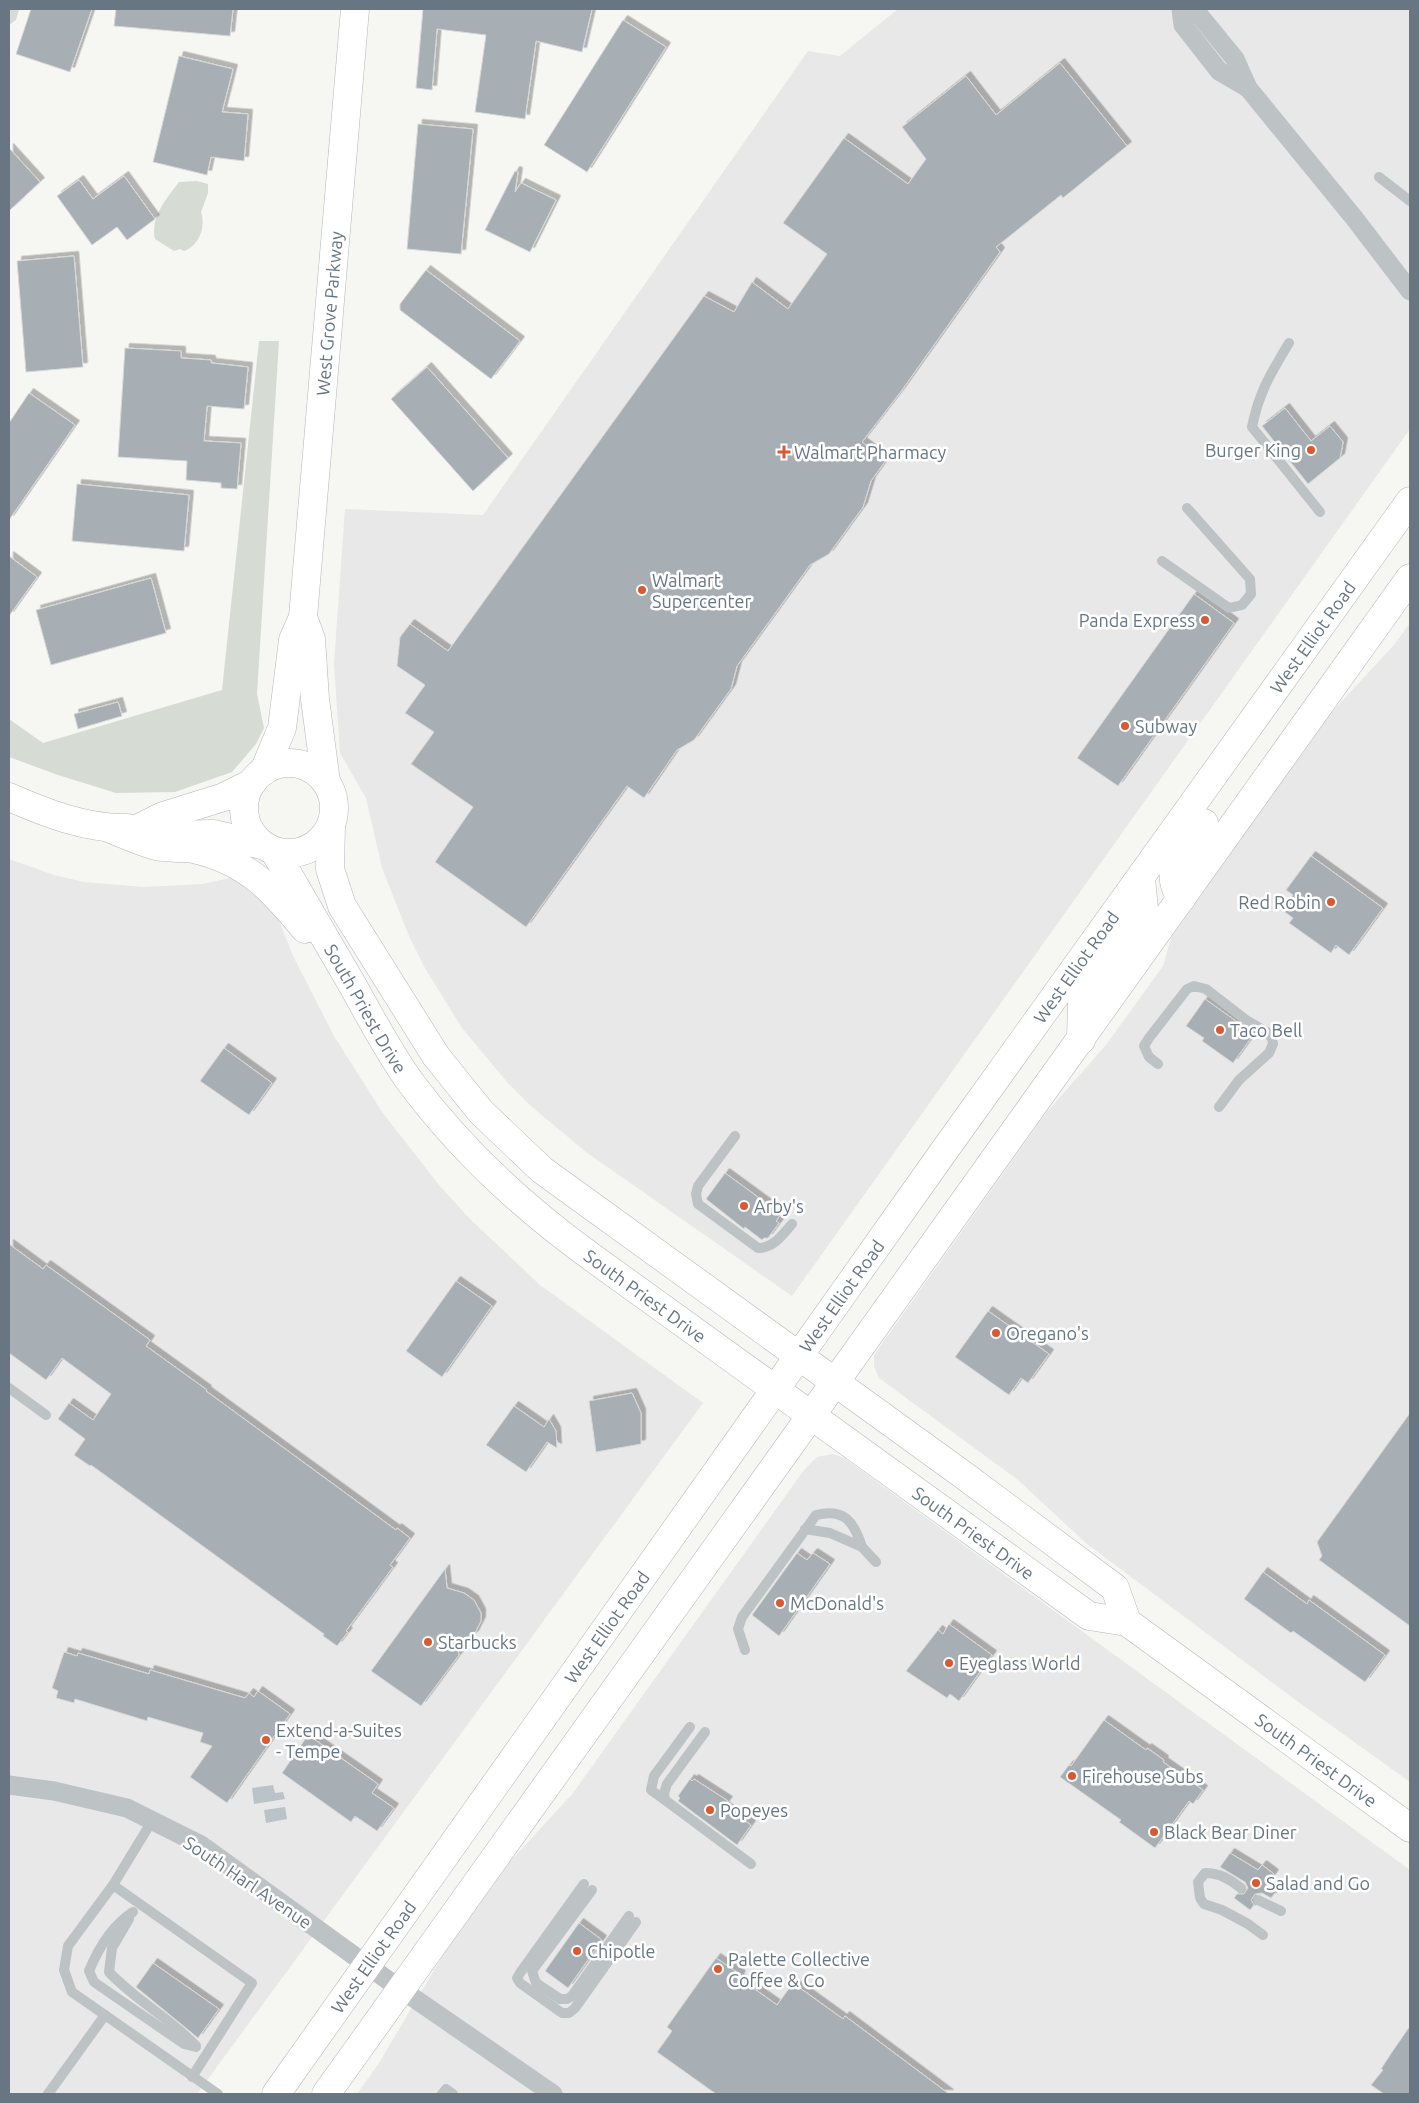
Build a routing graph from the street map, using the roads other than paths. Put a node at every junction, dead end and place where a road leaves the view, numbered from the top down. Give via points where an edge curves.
1 (355, 9) edge
2 (1181, 9) edge
3 (1189, 9) edge
4 (1248, 88) junction
5 (1379, 177) dead end
6 (1410, 201) edge
7 (1410, 290) edge
8 (1289, 343) dead end
9 (1410, 500) edge
10 (1187, 508) dead end
11 (1320, 512) dead end
12 (1162, 561) dead end
13 (1410, 578) edge
14 (303, 618) junction
15 (1231, 752) junction
16 (258, 777) junction
17 (326, 782) junction
18 (9, 797) edge
19 (331, 826) junction
20 (108, 828) junction
21 (138, 828) junction
22 (269, 848) junction
23 (1140, 879) junction
24 (1181, 899) junction
25 (354, 988) junction
26 (1081, 1040) junction
27 (1158, 1064) dead end
28 (425, 1100) junction
29 (1219, 1107) dead end
30 (735, 1136) dead end
31 (542, 1170) junction
32 (792, 1224) dead end
33 (798, 1357) junction
34 (836, 1381) junction
35 (9, 1388) edge
36 (775, 1389) junction
37 (46, 1415) dead end
38 (812, 1415) junction
39 (805, 1529) junction
40 (862, 1546) junction
41 (876, 1562) dead end
42 (1127, 1622) junction
43 (745, 1650) dead end
44 (690, 1728) dead end
45 (705, 1732) dead end
46 (9, 1785) edge
47 (665, 1800) junction
48 (152, 1821) junction
49 (1410, 1828) edge
50 (751, 1864) dead end
51 (113, 1885) junction
52 (1241, 1888) dead end
53 (1258, 1900) dead end
54 (136, 1907) junction
55 (1281, 1911) dead end
56 (633, 1919) joint
57 (1263, 1935) dead end
58 (386, 1979) junction
59 (105, 2015) junction
60 (196, 2046) junction
61 (207, 2054) junction
62 (192, 2077) junction
63 (48, 2094) edge
64 (218, 2094) edge
65 (276, 2094) edge
66 (326, 2094) edge
67 (442, 2094) edge
68 (453, 2094) edge
69 (553, 2094) edge

1 - 14 main road, West Grove Parkway
2 - 4 street via 1183,25 1220,71
3 - 4 street via 1200,16 1235,59
4 - 7 street
5 - 6 lane
8 - 11 lane via 1267,380 1252,427
9 - 15 main road, West Elliot Road
10 - 12 lane via 1250,580 1250,594 1242,605 1229,608
13 - 24 main road, West Elliot Road
14 - 16 main road, West Grove Parkway via 293,640 282,728
14 - 17 main road, West Grove Parkway via 311,639
15 - 23 main road, West Elliot Road
15 - 24 main road via 1228,789 1176,862 1174,884
16 - 17 main road via 277,765 298,764 317,772
16 - 21 main road via 224,798 163,816
16 - 22 main road via 246,795 245,816 252,835
17 - 19 main road via 333,796
18 - 20 main road via 84,824
19 - 22 main road via 319,842 302,852 288,854
19 - 31 main road, South Priest Drive via 330,869 342,906 436,1056 481,1112
20 - 21 main road
20 - 25 main road via 156,846 194,849 251,873 276,894
21 - 22 main road via 157,836 213,834
22 - 25 main road, South Priest Drive
23 - 26 main road via 1142,916 1082,1002
23 - 33 main road, West Elliot Road
24 - 26 main road, West Elliot Road
25 - 28 main road, South Priest Drive via 410,1082
26 - 34 main road, West Elliot Road
27 - 29 lane via 1146,1052 1144,1046 1149,1038 1187,989 1194,986 1206,989 1267,1032 1273,1044 1269,1053 1239,1080
28 - 31 main road via 449,1102 505,1158
28 - 36 main road, South Priest Drive via 490,1172 542,1219
30 - 32 lane via 698,1186 698,1204 758,1248 773,1245
31 - 33 main road, South Priest Drive
33 - 34 main road, South Priest Drive
33 - 36 main road, West Elliot Road
34 - 38 main road, West Elliot Road
34 - 42 main road, South Priest Drive via 1114,1588
35 - 37 lane
36 - 38 main road, South Priest Drive
36 - 58 main road, West Elliot Road
38 - 42 main road, South Priest Drive via 1089,1616
38 - 58 main road, West Elliot Road
39 - 40 lane via 830,1533
39 - 40 lane via 816,1515 838,1514 855,1526
39 - 43 lane via 742,1617 738,1629
40 - 41 lane
42 - 49 main road, South Priest Drive
44 - 47 lane via 651,1783 652,1790
45 - 47 lane via 667,1784
46 - 48 street, South Harl Avenue via 127,1808
47 - 50 lane
48 - 51 lane
48 - 58 street, South Harl Avenue via 200,1845
51 - 54 lane
51 - 59 lane via 68,1946 64,1970 72,1992
52 - 57 lane via 1216,1873 1205,1873 1198,1882 1204,1904 1222,1910
53 - 55 lane
54 - 60 lane via 112,1948 109,1972 122,1986 180,2029
54 - 60 lane via 120,1920 94,1958 90,1971 94,1982 184,2044
54 - 61 lane via 252,1983
56 - 56 lane via 569,2013 562,2013 517,1978 588,1887 532,1971 536,1983 560,1999 572,1996
58 - 65 main road, West Elliot Road
58 - 66 main road, West Elliot Road
58 - 69 street, South Harl Avenue
59 - 62 lane
59 - 63 lane
60 - 61 lane
61 - 62 lane
62 - 64 lane
67 - 68 lane via 446,2089

